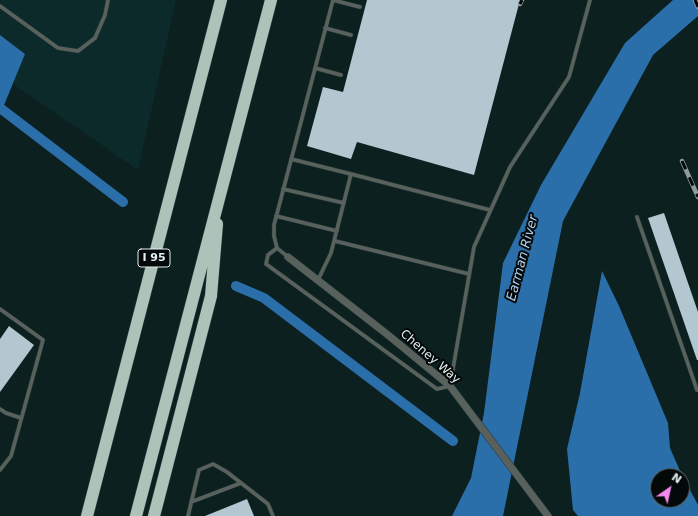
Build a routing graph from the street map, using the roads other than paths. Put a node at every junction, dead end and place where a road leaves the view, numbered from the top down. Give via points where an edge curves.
1 (108, 0) edge
2 (221, 0) edge
3 (271, 0) edge
4 (333, 0) edge
5 (590, 0) edge
6 (0, 6) edge
7 (360, 7) dead end
8 (325, 28) junction
9 (351, 34) dead end
10 (315, 68) junction
11 (341, 75) dead end
12 (291, 159) junction
13 (351, 174) junction
14 (283, 189) junction
15 (220, 191) junction
16 (344, 204) junction
17 (490, 210) junction
18 (276, 216) junction
19 (637, 217) dead end
20 (337, 231) junction
21 (335, 240) junction
22 (277, 248) junction
23 (288, 257) joint
24 (469, 274) junction
25 (318, 281) junction
26 (1, 311) edge
27 (450, 386) junction
28 (697, 390) edge
29 (698, 396) edge
30 (0, 409) edge
31 (21, 418) junction
32 (0, 470) edge
33 (241, 483) junction
34 (191, 502) junction
35 (87, 516) edge
36 (136, 516) edge
37 (154, 516) edge
38 (188, 516) edge
39 (273, 516) edge
40 (548, 516) edge

1 - 6 lane via 105,15 95,38 78,51 58,48
2 - 35 highway, I 95
3 - 15 highway
4 - 7 lane
4 - 8 lane
5 - 17 lane via 569,77 510,167
8 - 9 lane
8 - 10 lane
10 - 11 lane
10 - 12 lane
12 - 13 lane
12 - 14 lane
13 - 16 lane
13 - 17 lane
14 - 16 lane
14 - 18 lane
15 - 36 highway
15 - 37 highway via 211,296
16 - 20 lane
17 - 24 lane via 474,247
18 - 20 lane
18 - 22 lane via 274,236
19 - 28 lane
20 - 21 lane
21 - 24 lane
21 - 25 lane
22 - 23 lane
22 - 27 lane via 268,255 266,264 437,389
23 - 25 street, Cheney Way
24 - 27 lane
25 - 27 street, Cheney Way
26 - 31 lane via 43,340
27 - 40 street, Cheney Way
28 - 29 lane
30 - 31 lane
31 - 32 lane via 11,456
33 - 34 lane
33 - 34 lane via 213,464 198,470
33 - 39 lane via 268,504
34 - 38 lane

